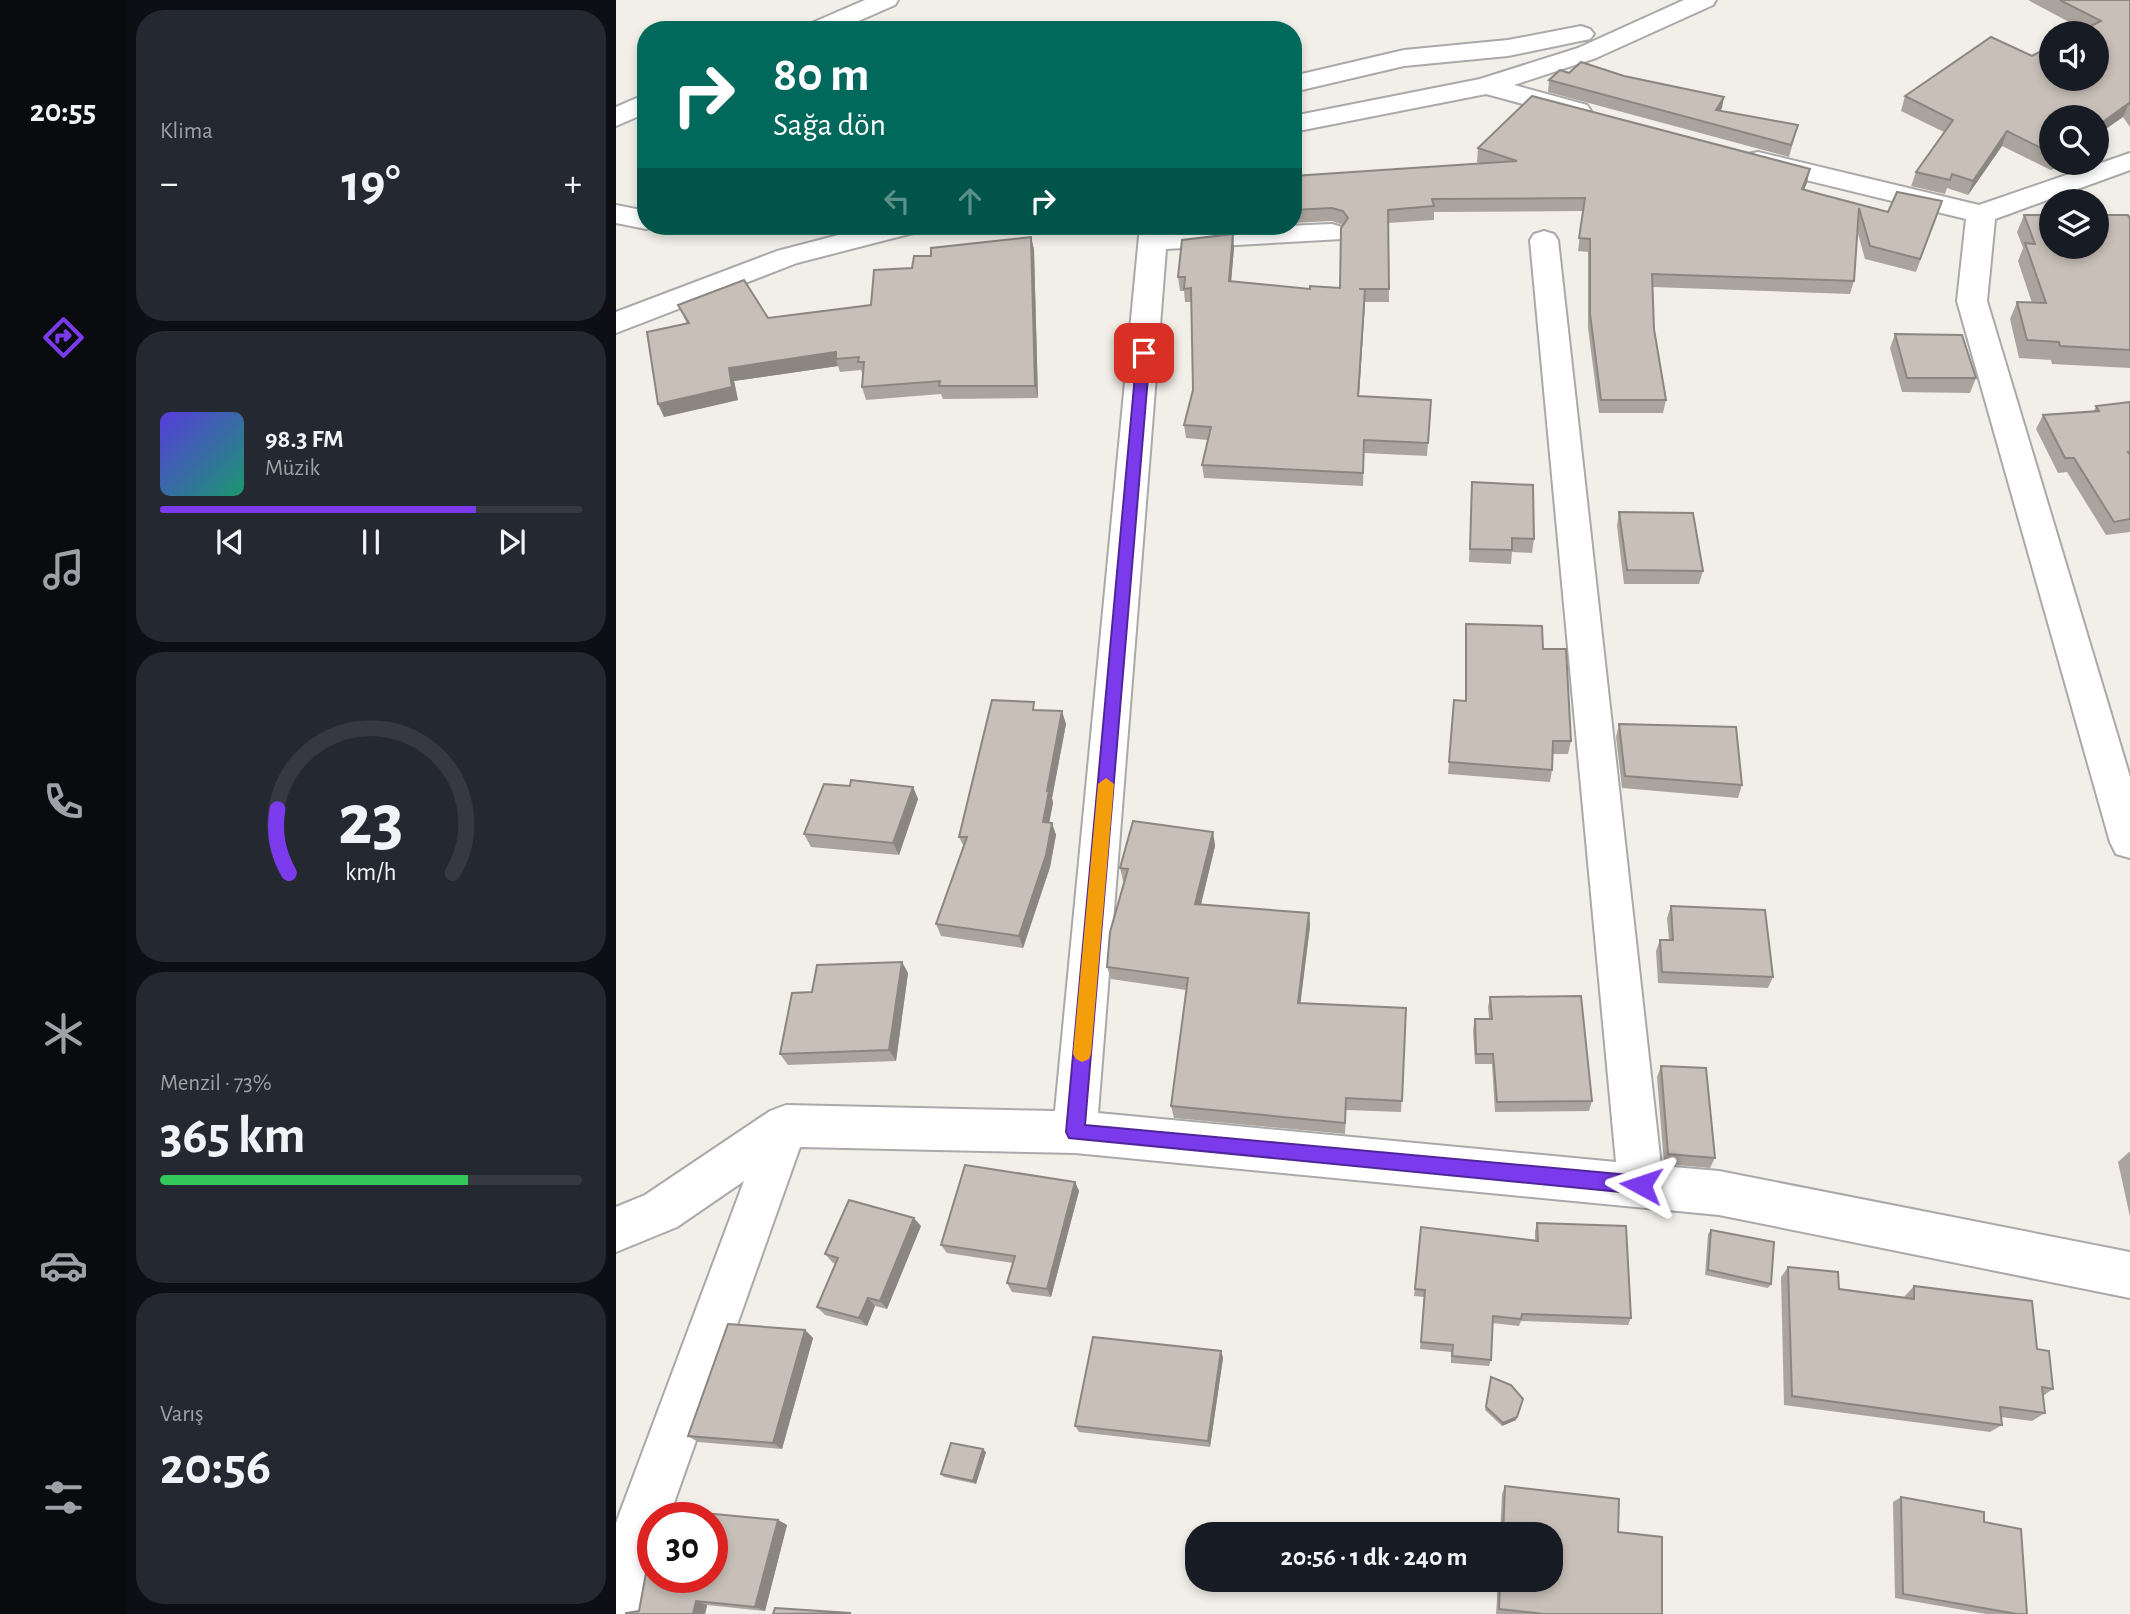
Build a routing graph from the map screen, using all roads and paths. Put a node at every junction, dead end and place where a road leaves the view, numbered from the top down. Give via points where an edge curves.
1 (886, 0) edge
2 (1660, 0) edge
3 (1704, 0) edge
4 (837, 21) edge
5 (1302, 82) edge
6 (1486, 86) junction
7 (637, 107) edge
8 (616, 118) edge
9 (1603, 118) edge
10 (1302, 122) edge
11 (1734, 153) edge
12 (2130, 161) edge
13 (616, 214) edge
14 (1981, 214) junction
15 (637, 218) edge
16 (1302, 233) edge
17 (1332, 233) dead end
18 (871, 235) edge
19 (1154, 235) edge
20 (1544, 240) dead end
21 (616, 323) edge
22 (2130, 842) edge
23 (786, 1126) junction
24 (1075, 1132) junction
25 (1641, 1185) junction
26 (616, 1230) edge
27 (2130, 1275) edge
28 (622, 1614) edge

1 - 4 street
2 - 5 street via 1579,35 1508,48 1404,58
3 - 6 street via 1587,53
6 - 9 street
6 - 10 street
7 - 8 street
11 - 14 street
12 - 14 street
13 - 15 street
14 - 22 street via 1972,301
16 - 17 street
18 - 21 street via 787,257
19 - 24 street
20 - 25 street
23 - 24 street
23 - 26 street via 661,1211
23 - 28 street via 639,1529
24 - 25 street
25 - 27 street via 1719,1193

